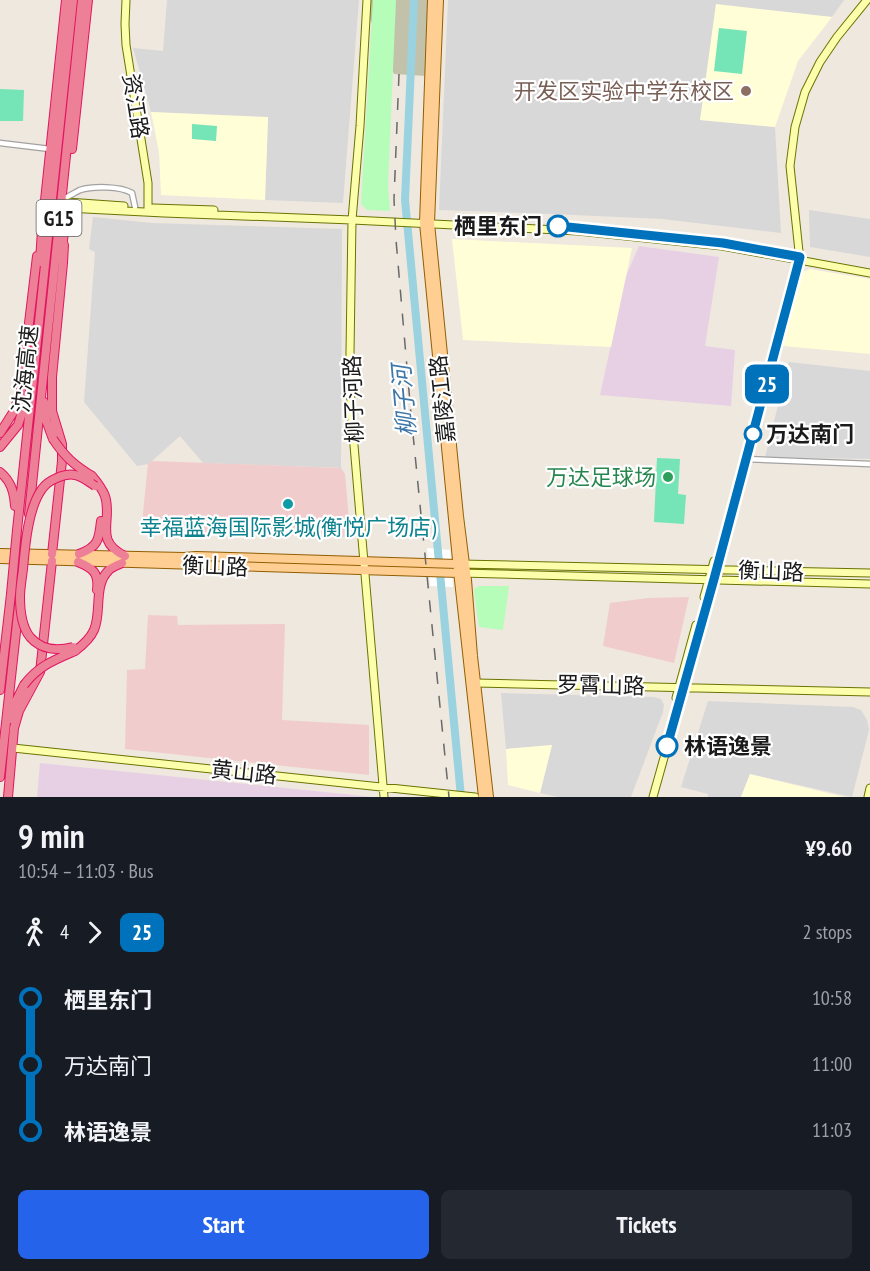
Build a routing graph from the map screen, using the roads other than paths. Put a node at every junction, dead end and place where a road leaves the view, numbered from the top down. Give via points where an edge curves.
1 (66, 0) edge
2 (73, 0) edge
3 (82, 0) edge
4 (88, 0) edge
5 (126, 0) edge
6 (367, 0) edge
7 (432, 0) edge
8 (439, 0) edge
9 (863, 0) edge
10 (867, 0) edge
11 (0, 143) edge
12 (50, 148) junction
13 (66, 202) junction
14 (135, 207) junction
15 (147, 210) junction
16 (352, 217) junction
17 (424, 220) junction
18 (42, 229) junction
19 (64, 233) junction
20 (798, 259) junction
21 (870, 271) edge
22 (42, 333) junction
23 (34, 362) junction
24 (44, 364) junction
25 (0, 433) edge
26 (1, 445) edge
27 (746, 459) junction
28 (870, 464) edge
29 (0, 472) edge
30 (17, 530) junction
31 (27, 530) junction
32 (0, 553) edge
33 (52, 557) junction
34 (78, 558) junction
35 (0, 559) edge
36 (123, 559) junction
37 (364, 566) junction
38 (458, 568) junction
39 (714, 570) junction
40 (870, 573) edge
41 (711, 579) junction
42 (870, 584) edge
43 (15, 595) junction
44 (0, 624) edge
45 (74, 649) junction
46 (7, 669) junction
47 (476, 684) junction
48 (681, 687) junction
49 (0, 690) edge
50 (870, 692) edge
51 (13, 748) junction
52 (0, 776) edge
53 (384, 787) junction
54 (870, 788) edge
55 (8, 797) edge
56 (384, 797) edge
57 (475, 797) edge
58 (483, 797) edge
59 (489, 797) edge
60 (651, 797) edge
61 (868, 797) edge

1 - 12 highway
2 - 22 highway, 沈海高速 / G15
3 - 22 highway, 沈海高速 / G15
4 - 13 highway
5 - 15 street, 资江路 via 126,45 148,183
6 - 16 street, 柳子河路
7 - 17 main road, 嘉陵江路
8 - 17 main road, 嘉陵江路
9 - 20 street via 817,60 802,91 792,127 786,168
10 - 20 street via 820,62 805,92 795,127 790,166
11 - 12 street
12 - 18 highway
13 - 14 street
13 - 14 street via 81,190 100,187 132,193
13 - 15 street
13 - 19 highway
14 - 15 street
15 - 16 street
16 - 17 street
16 - 37 street, 柳子河路 via 351,410
17 - 20 street via 631,236
17 - 38 main road, 嘉陵江路
18 - 22 highway
18 - 25 highway via 21,390
19 - 22 highway via 58,280
19 - 33 highway via 52,377 52,411 62,444 62,461
20 - 21 street
20 - 27 street
20 - 39 street
22 - 23 highway, 沈海高速 / G15
22 - 24 highway, 沈海高速 / G15
23 - 26 highway via 21,417
23 - 30 highway, 沈海高速 / G15
24 - 31 highway, 沈海高速 / G15, bridge
24 - 36 highway, bridge via 44,406 53,439 63,454 100,486 105,496 107,539
27 - 28 street
27 - 39 street
29 - 30 highway via 13,490
30 - 43 highway, 沈海高速 / G15, bridge
31 - 34 highway, bridge via 42,489 50,482 65,475 86,480 95,486 102,505 97,542
31 - 43 highway, 沈海高速 / G15, bridge
32 - 33 main road
33 - 34 main road
33 - 35 main road
33 - 51 highway via 40,672 19,711
34 - 36 main road
34 - 45 highway via 93,570 98,586 93,624
36 - 37 main road via 196,556
36 - 45 highway via 105,576 94,629 84,644
37 - 38 main road
37 - 53 street, 柳子河路
38 - 39 street, 衡山路
38 - 41 street, 衡山路
38 - 47 main road, 嘉陵江路
38 - 58 main road, 嘉陵江路
39 - 40 street, 衡山路
39 - 41 street
41 - 42 street, 衡山路
41 - 48 street
43 - 44 highway
43 - 45 highway, bridge via 30,637 48,648
43 - 46 highway, 沈海高速 / G15
45 - 52 highway, bridge via 44,664 24,685 15,703
46 - 49 highway, 沈海高速 / G15
46 - 52 highway, 沈海高速 / G15
47 - 48 street, 罗霄山路
47 - 59 main road, 嘉陵江路
48 - 50 street, 罗霄山路
48 - 60 street
51 - 53 street, 黄山路
51 - 55 highway
53 - 56 street, 柳子河路
53 - 57 street, 黄山路
54 - 61 street

